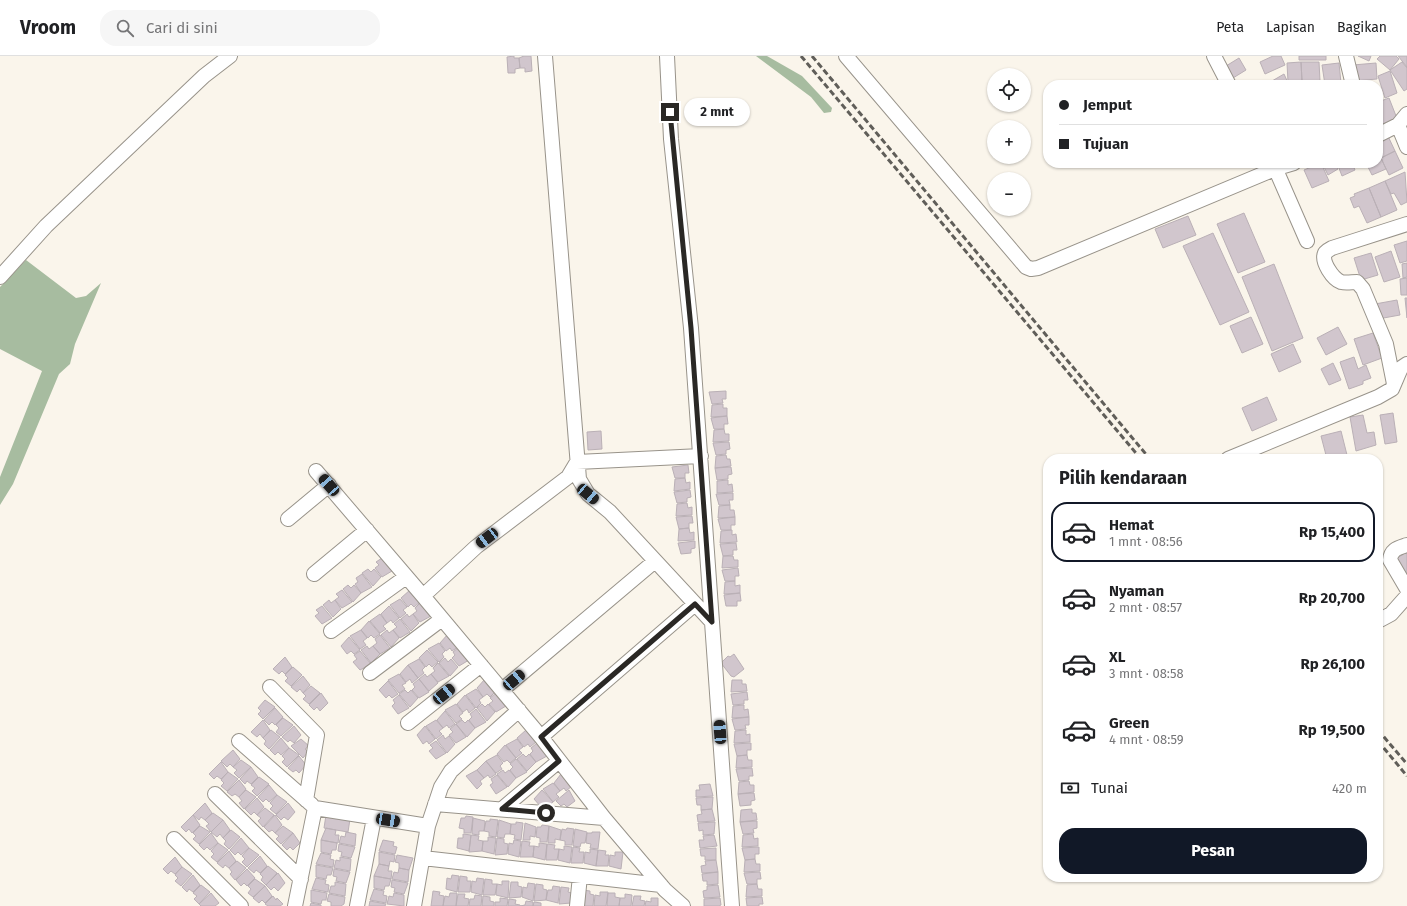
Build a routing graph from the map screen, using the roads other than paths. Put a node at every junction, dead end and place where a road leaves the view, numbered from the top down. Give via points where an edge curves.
1 (230, 56) edge
2 (545, 56) edge
3 (667, 56) edge
4 (846, 56) edge
5 (1214, 56) edge
6 (1346, 56) edge
7 (1226, 80) edge
8 (1352, 80) edge
9 (1407, 114) edge
10 (1398, 125) junction
11 (1383, 132) edge
12 (1407, 147) edge
13 (1270, 168) edge
14 (1276, 168) edge
15 (1407, 224) edge
16 (1307, 241) dead end
17 (0, 277) edge
18 (1407, 364) edge
19 (1394, 384) junction
20 (1240, 454) edge
21 (701, 456) junction
22 (577, 462) junction
23 (316, 470) dead end
24 (329, 485) junction
25 (288, 519) dead end
26 (367, 530) junction
27 (1407, 544) edge
28 (655, 561) junction
29 (314, 574) dead end
30 (406, 577) junction
31 (1407, 589) edge
32 (423, 596) junction
33 (1407, 596) edge
34 (695, 604) junction
35 (1383, 618) edge
36 (442, 619) junction
37 (712, 622) junction
38 (331, 631) dead end
39 (481, 665) junction
40 (370, 673) dead end
41 (270, 687) dead end
42 (502, 690) junction
43 (519, 710) junction
44 (408, 723) dead end
45 (541, 737) junction
46 (239, 741) dead end
47 (559, 761) junction
48 (215, 794) dead end
49 (310, 804) junction
50 (435, 804) junction
51 (502, 809) junction
52 (374, 818) junction
53 (604, 818) junction
54 (428, 826) junction
55 (174, 839) dead end
56 (423, 858) junction
57 (580, 876) junction
58 (301, 878) junction
59 (661, 885) junction
60 (241, 906) edge
61 (295, 906) edge
62 (357, 906) edge
63 (414, 906) edge
64 (577, 906) edge
65 (683, 906) edge
66 (732, 906) edge

1 - 17 street via 204,76 52,221
2 - 22 street
3 - 21 street via 671,140 691,328
4 - 13 street via 1030,268 1038,268
5 - 7 street
6 - 8 street
9 - 10 street
10 - 11 street
10 - 12 street
14 - 16 street
15 - 19 street via 1332,248 1324,256 1327,268 1337,280 1357,282 1364,289 1386,344
18 - 19 street via 1401,368
19 - 20 street via 1389,391 1378,397
21 - 22 street
21 - 37 street
22 - 28 street via 579,479 583,487
22 - 32 street via 568,478 476,547
23 - 24 street
24 - 25 street
24 - 26 street
26 - 29 street
26 - 30 street
27 - 31 street via 1392,552 1390,560
28 - 34 street
28 - 42 street
30 - 32 street
30 - 38 street
32 - 36 street
33 - 35 street via 1391,614
34 - 37 street
34 - 45 street
36 - 39 street
36 - 40 street
37 - 66 street
39 - 42 street
39 - 44 street
41 - 49 street via 317,735
42 - 43 street
43 - 45 street
43 - 50 street via 451,771 441,787
45 - 47 street
46 - 49 street
47 - 51 street
47 - 53 street
48 - 58 street
49 - 52 street
49 - 58 street
50 - 51 street
50 - 54 street
51 - 53 street
52 - 54 street
52 - 62 street
53 - 59 street
54 - 56 street
55 - 60 street
56 - 57 street
56 - 63 street
57 - 59 street
57 - 64 street
58 - 61 street
59 - 65 street

